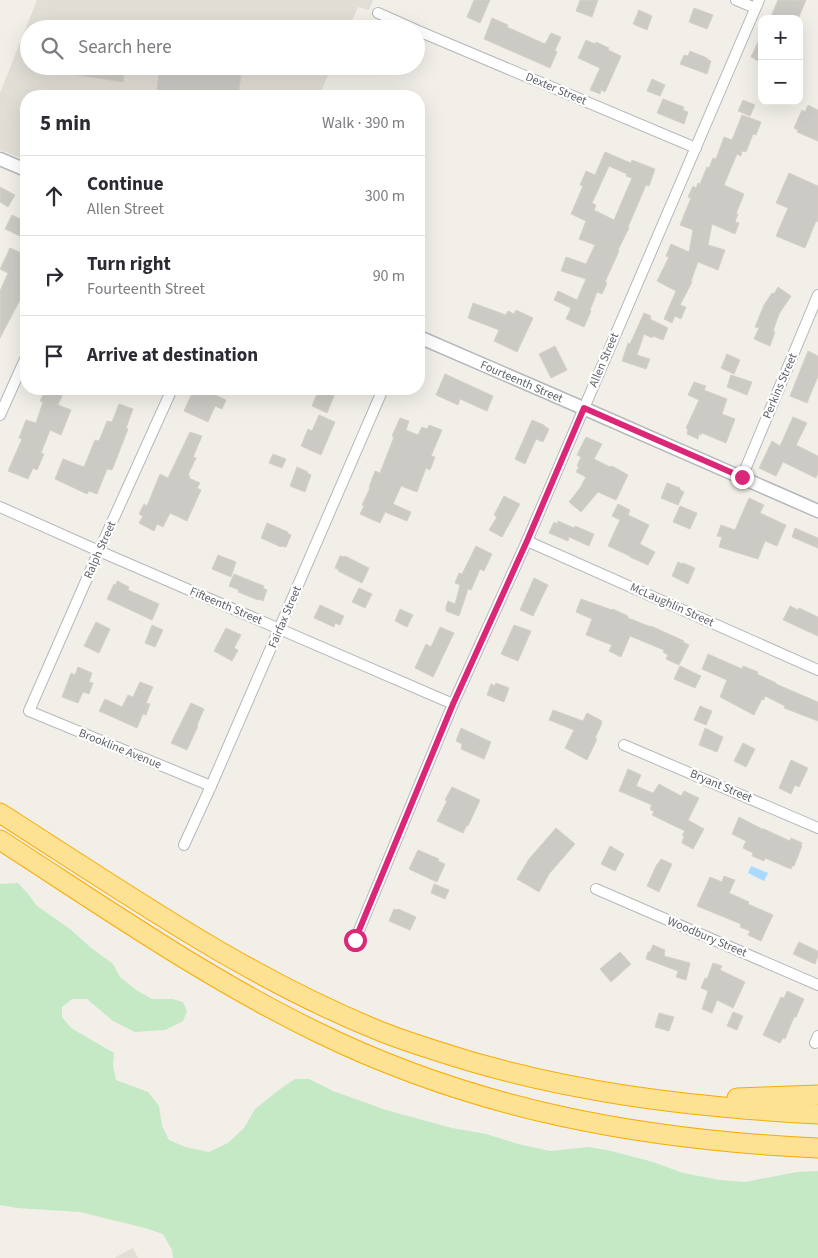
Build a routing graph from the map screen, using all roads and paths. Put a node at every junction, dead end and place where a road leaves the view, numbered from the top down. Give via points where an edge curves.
1 (736, 0) edge
2 (757, 4) edge
3 (378, 13) dead end
4 (394, 20) edge
5 (425, 33) edge
6 (696, 148) junction
7 (0, 159) edge
8 (20, 167) edge
9 (818, 295) edge
10 (425, 340) edge
11 (20, 370) edge
12 (169, 395) edge
13 (380, 395) edge
14 (584, 408) junction
15 (0, 415) edge
16 (742, 477) junction
17 (0, 507) edge
18 (818, 511) edge
19 (527, 541) junction
20 (99, 551) junction
21 (280, 629) junction
22 (818, 670) edge
23 (453, 704) junction
24 (29, 711) joint
25 (624, 745) dead end
26 (211, 786) junction
27 (0, 813) edge
28 (818, 828) edge
29 (0, 840) edge
30 (184, 844) dead end
31 (596, 889) dead end
32 (355, 940) dead end
33 (818, 985) edge
34 (818, 1095) edge
35 (663, 1101) junction
36 (818, 1114) edge
37 (818, 1148) edge

1 - 2 street
2 - 6 street, Allen Street
3 - 4 street, Dexter Street
5 - 6 street, Dexter Street
6 - 14 street, Allen Street
7 - 8 street
9 - 16 street, Perkins Street
10 - 14 street, Fourteenth Street
11 - 15 street
12 - 20 street, Ralph Street
13 - 21 street, Fairfax Street
14 - 16 street, Fourteenth Street
14 - 19 street, Allen Street
16 - 18 street, Fourteenth Street
17 - 20 street, Fifteenth Street
19 - 22 street, McLaughlin Street
19 - 23 street, Allen Street
20 - 21 street, Fifteenth Street
20 - 24 street, Ralph Street
21 - 23 street, Fifteenth Street
21 - 26 street, Fairfax Street
23 - 32 street, Allen Street
24 - 26 street, Brookline Avenue
25 - 28 street, Bryant Street
26 - 30 street, Fairfax Street
27 - 35 highway via 211,948 339,1014 475,1064 568,1086
29 - 37 highway via 235,989 318,1032 402,1069 491,1099 578,1121 670,1136
31 - 33 street, Woodbury Street
34 - 35 highway
35 - 36 highway

